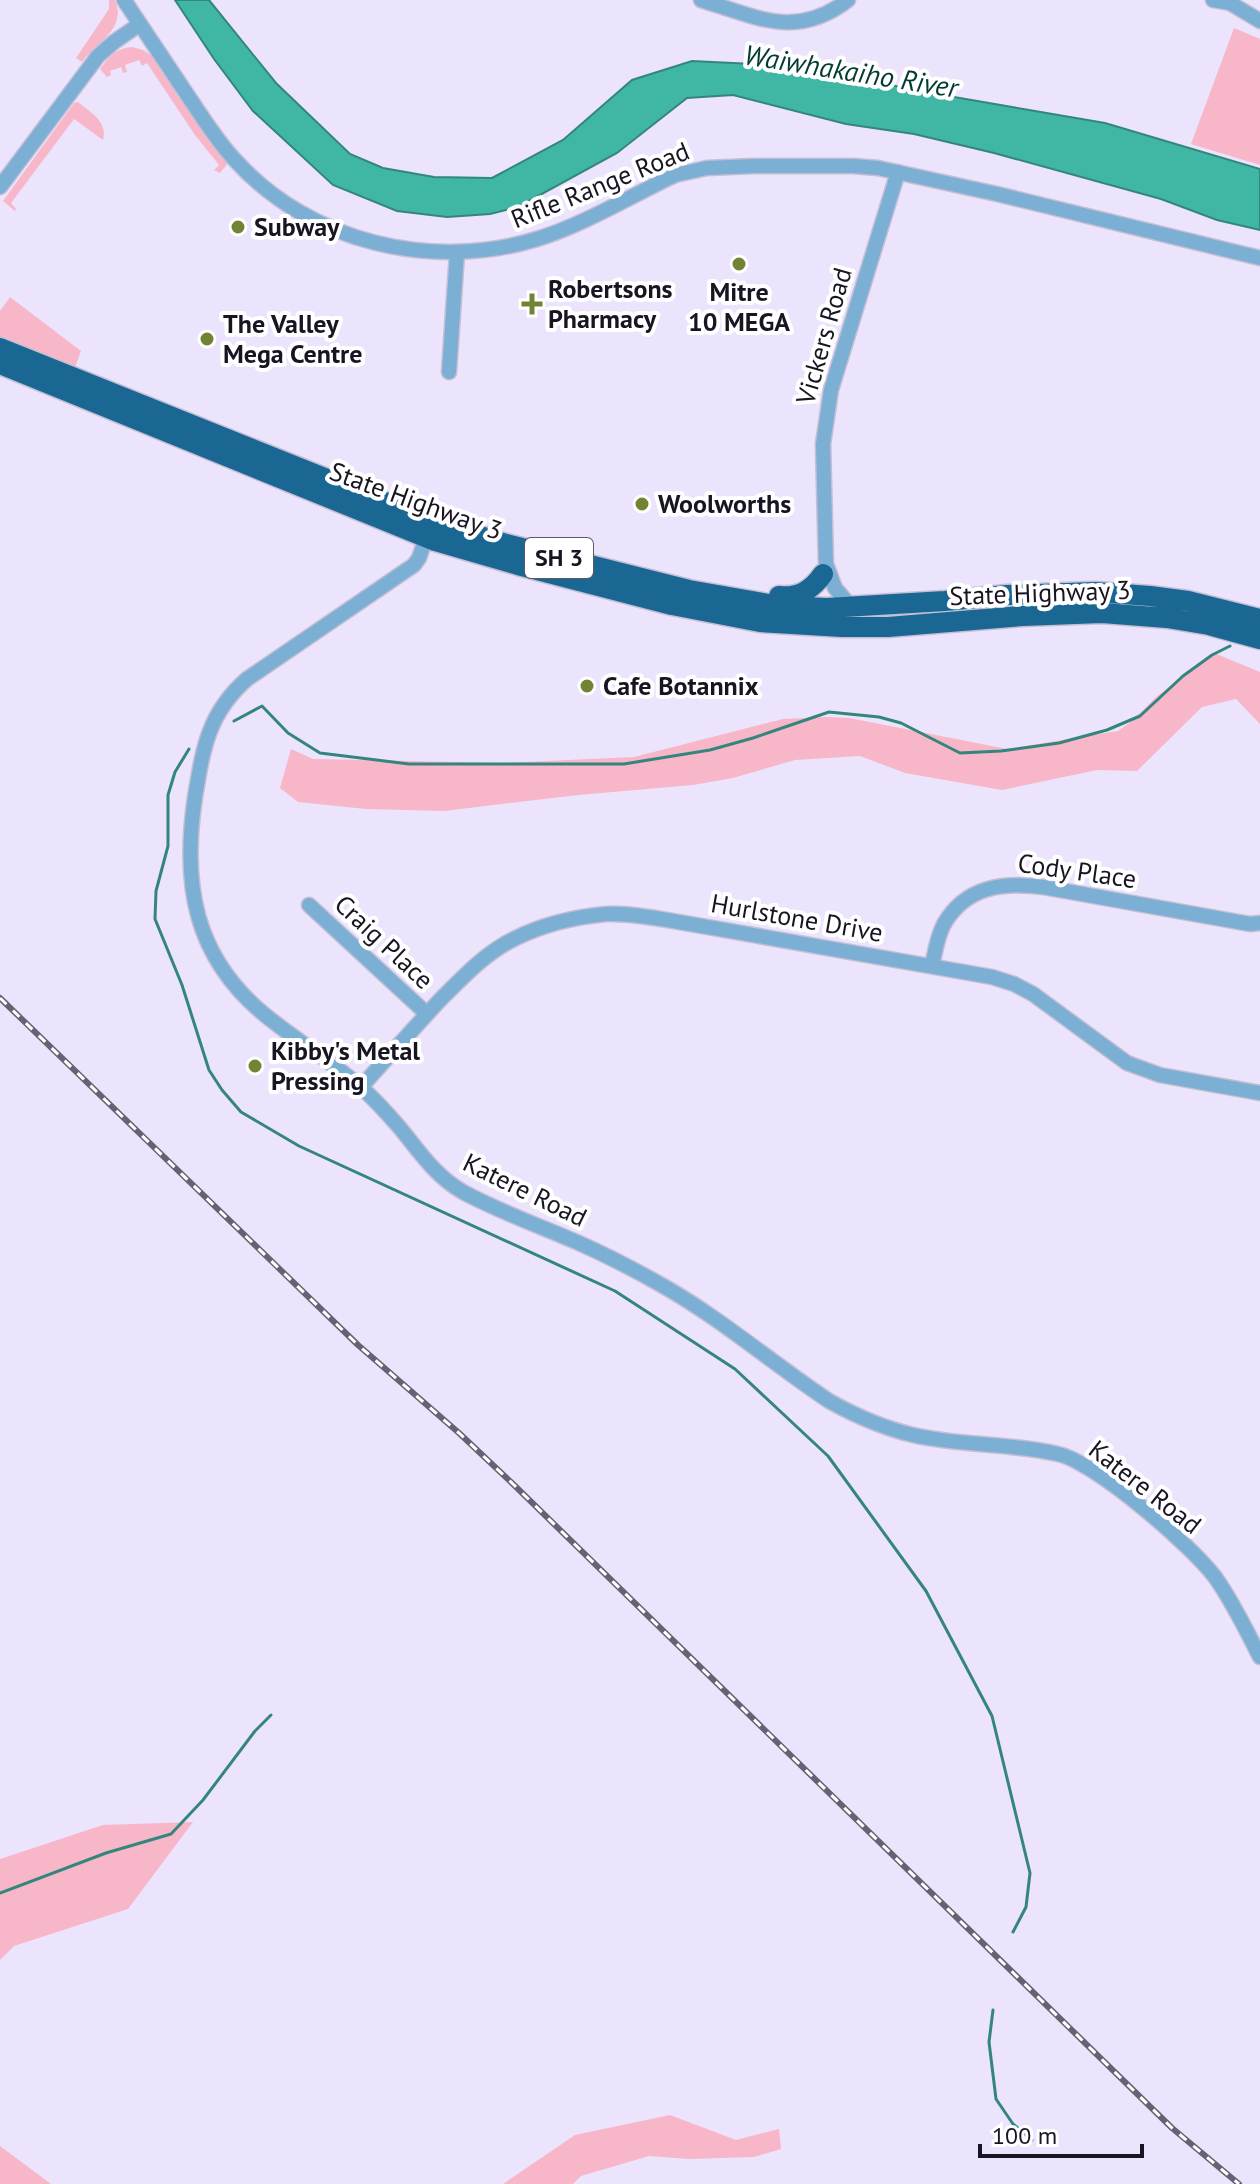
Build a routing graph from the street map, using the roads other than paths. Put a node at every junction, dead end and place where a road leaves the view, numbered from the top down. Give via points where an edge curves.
1 (124, 0) edge
2 (701, 0) edge
3 (848, 0) edge
4 (1213, 0) edge
5 (1260, 21) edge
6 (140, 24) junction
7 (898, 172) junction
8 (0, 187) edge
9 (457, 253) junction
10 (1260, 258) edge
11 (0, 348) edge
12 (0, 364) edge
13 (449, 372) dead end
14 (213, 442) junction
15 (429, 529) junction
16 (824, 569) junction
17 (704, 593) junction
18 (827, 608) junction
19 (852, 608) junction
20 (1260, 619) edge
21 (842, 627) junction
22 (1260, 639) edge
23 (309, 905) dead end
24 (1260, 923) edge
25 (932, 966) junction
26 (427, 1014) junction
27 (361, 1087) junction
28 (1260, 1093) edge
29 (1260, 1657) edge

1 - 6 street, Rifle Range Road
2 - 3 street via 794,23 823,16
4 - 5 street via 1230,3
6 - 8 street via 98,56
6 - 9 street, Rifle Range Road via 222,146 286,204 351,237
7 - 9 street, Rifle Range Road via 853,166 690,170 541,238
7 - 10 street, Rifle Range Road
7 - 16 street, Vickers Road via 831,390 823,444
9 - 13 street
11 - 14 highway, State Highway 3 / SH 3
12 - 14 highway, State Highway 3 / SH 3
14 - 15 highway, State Highway 3 / SH 3
15 - 17 highway, State Highway 3 / SH 3
15 - 21 highway, State Highway 3 / SH 3 via 504,561 672,605 760,622
15 - 27 street, Katere Road via 414,565 263,667 229,696 209,729 192,816 191,888 212,951 241,993 264,1014
16 - 17 highway via 811,589 795,596
16 - 18 street, Vickers Road
16 - 19 street, Vickers Road
17 - 18 highway, State Highway 3 / SH 3
18 - 19 highway, State Highway 3 / SH 3
18 - 21 street
19 - 20 highway, State Highway 3 / SH 3 via 1095,592 1188,601
21 - 22 highway, State Highway 3 / SH 3 via 1102,613 1167,618
23 - 26 street, Craig Place
24 - 25 street, Cody Place via 1001,884 955,910 941,933
25 - 26 street, Hurlstone Drive via 608,914 576,918 514,938 465,975
25 - 28 street, Hurlstone Drive via 1014,984 1144,1070
26 - 27 street, Hurlstone Drive
27 - 29 street, Katere Road via 450,1183 668,1289 838,1406 916,1436 1061,1454 1092,1469 1203,1563

